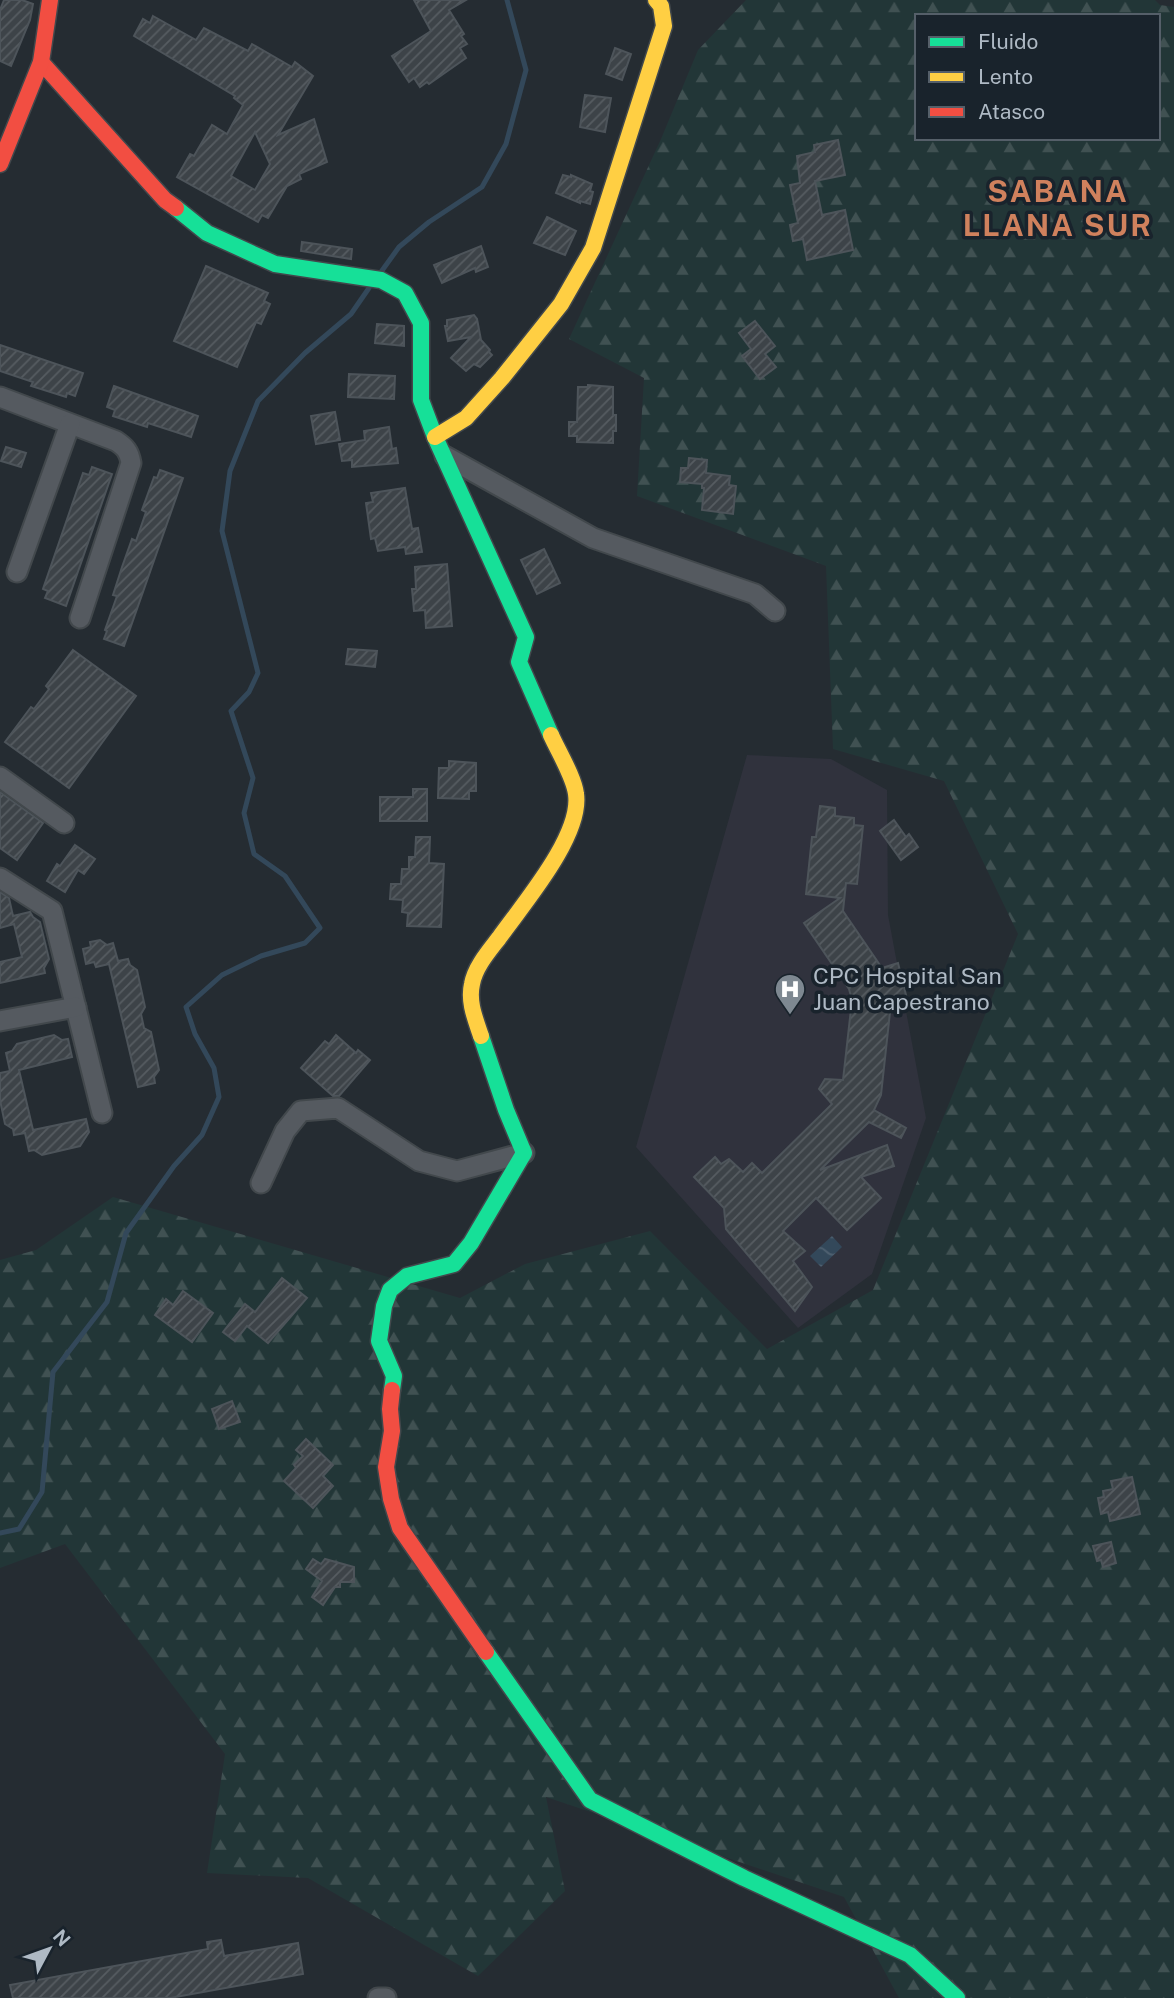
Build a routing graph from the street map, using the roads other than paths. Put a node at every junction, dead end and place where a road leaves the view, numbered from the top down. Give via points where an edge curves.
1 (50, 0) edge
2 (656, 0) edge
3 (41, 62) junction
4 (0, 164) edge
5 (0, 397) edge
6 (70, 424) junction
7 (435, 437) junction
8 (445, 457) junction
9 (17, 572) dead end
10 (775, 611) dead end
11 (80, 618) dead end
12 (0, 778) edge
13 (64, 823) dead end
14 (0, 878) edge
15 (76, 1007) junction
16 (0, 1021) edge
17 (103, 1113) dead end
18 (524, 1153) junction
19 (261, 1183) dead end
20 (378, 1998) edge
21 (386, 1998) edge
22 (957, 1998) edge

1 - 3 street
2 - 7 street via 664,26 593,248 561,304 502,378 466,418
3 - 4 street
3 - 7 street via 165,200 206,233 275,264 381,280 404,293 421,323 421,400
5 - 6 street
6 - 9 street
6 - 11 street via 125,447 131,463
7 - 8 street
8 - 10 street via 593,538 755,594
8 - 18 street via 526,637 519,662 576,792 570,832 472,982 471,1008
12 - 13 street
14 - 15 street via 52,911
15 - 16 street
15 - 17 street
18 - 19 street via 457,1171 419,1161 338,1108 301,1111 285,1131
18 - 22 street via 454,1264 407,1276 390,1290 384,1306 379,1341 394,1376 386,1467 400,1528 590,1800 910,1955
20 - 21 street

